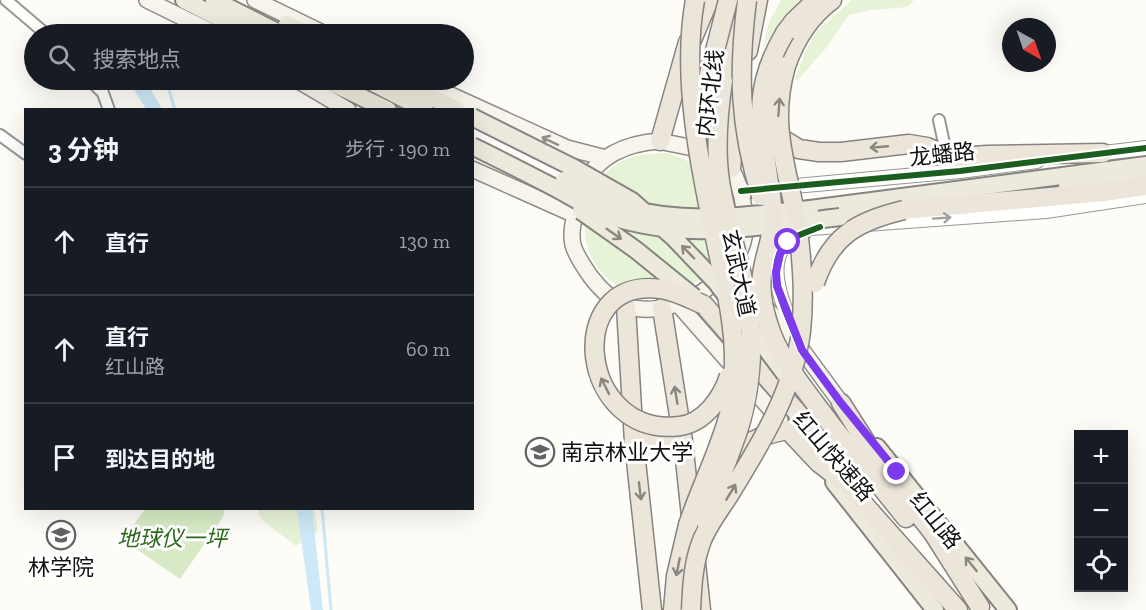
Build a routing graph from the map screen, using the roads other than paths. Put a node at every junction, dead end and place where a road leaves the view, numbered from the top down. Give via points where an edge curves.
1 (6, 0) edge
2 (147, 0) edge
3 (184, 0) edge
4 (214, 0) edge
5 (255, 0) edge
6 (695, 0) edge
7 (702, 0) edge
8 (709, 0) edge
9 (728, 0) edge
10 (746, 0) edge
11 (758, 0) edge
12 (765, 0) edge
13 (818, 0) edge
14 (832, 0) edge
15 (274, 10) junction
16 (755, 21) junction
17 (34, 24) edge
18 (196, 24) edge
19 (231, 24) edge
20 (272, 24) edge
21 (281, 24) edge
22 (304, 24) edge
23 (793, 33) junction
24 (681, 66) junction
25 (740, 84) junction
26 (100, 90) edge
27 (314, 90) edge
28 (347, 90) edge
29 (361, 90) edge
30 (386, 90) edge
31 (418, 90) edge
32 (440, 90) edge
33 (108, 108) edge
34 (345, 108) edge
35 (384, 108) edge
36 (397, 108) edge
37 (421, 108) edge
38 (453, 108) edge
39 (474, 118) edge
40 (939, 120) dead end
41 (0, 135) edge
42 (474, 135) edge
43 (660, 141) junction
44 (474, 147) edge
45 (945, 148) dead end
46 (1146, 148) edge
47 (24, 153) edge
48 (474, 153) edge
49 (1103, 153) junction
50 (606, 158) junction
51 (1146, 165) edge
52 (731, 168) junction
53 (474, 170) edge
54 (1146, 177) edge
55 (1146, 186) edge
56 (704, 189) junction
57 (741, 191) junction
58 (1146, 196) edge
59 (575, 215) junction
60 (773, 218) junction
61 (820, 227) junction
62 (746, 231) junction
63 (730, 265) junction
64 (704, 305) junction
65 (670, 306) junction
66 (626, 307) junction
67 (801, 331) junction
68 (802, 350) junction
69 (734, 360) junction
70 (841, 403) junction
71 (832, 426) junction
72 (788, 430) junction
73 (683, 441) junction
74 (634, 442) junction
75 (819, 463) junction
76 (868, 483) junction
77 (698, 539) junction
78 (982, 608) edge
79 (652, 610) edge
80 (673, 610) edge
81 (691, 610) edge
82 (701, 610) edge
83 (935, 610) edge
84 (959, 610) edge
85 (1008, 610) edge

1 - 17 street
2 - 18 main road
3 - 19 main road
4 - 20 main road
5 - 15 main road
6 - 56 highway, bridge via 690,35 691,73
7 - 24 highway
8 - 24 highway
9 - 56 highway, 内环北线, bridge via 708,74
10 - 25 highway, bridge
10 - 77 highway, 玄武大道, bridge via 723,81 718,155 720,181 748,309 749,375 734,443
11 - 16 highway
12 - 16 highway
13 - 23 highway via 794,21
14 - 23 highway
15 - 21 main road
15 - 22 main road
16 - 25 highway
23 - 60 highway, 红山快速路, bridge via 768,68 760,113
67 -> 23 highway, bridge via 801,253 780,147 778,117
24 - 43 highway
49 -> 25 highway via 951,157 909,144 841,152 799,149 748,112 742,102
25 - 52 highway
25 - 60 highway, bridge via 744,131 752,164 763,201
26 - 33 street
27 - 34 main road
28 - 35 main road
29 - 36 main road
30 - 37 main road
31 - 38 main road
50 -> 32 main road via 567,148
71 -> 39 main road, bridge via 797,389 716,282 649,215 615,190
40 - 45 street
41 - 47 street
42 - 51 main road, 龙蟠路, bridge via 626,208 687,218 810,209
43 - 50 main road via 642,142
43 - 52 main road via 710,154
44 - 54 main road, bridge via 614,217 706,232
46 - 49 street, 龙蟠路
48 -> 64 main road, bridge via 581,211
49 - 57 street, 龙蟠路
50 - 59 main road via 584,184
52 - 57 main road
53 - 59 main road
55 - 67 highway, bridge via 904,210 867,221 836,242 822,262
56 - 69 highway, 玄武大道, bridge via 734,331
57 - 62 main road
61 -> 58 street via 1046,211
59 - 66 main road via 574,246 583,266 603,293
60 - 71 highway, 红山快速路, bridge via 761,281 767,318 779,352
61 - 62 street
61 - 68 street via 788,242 776,272 777,286
62 - 63 main road via 741,249
63 - 65 main road via 705,293
63 - 68 main road
69 -> 64 highway, bridge via 719,398 704,416 684,426 661,427 635,419 608,394 595,363 593,345 596,326 610,305 620,296 640,289 677,293
64 - 76 highway, 红山快速路, bridge
65 - 66 main road via 646,310
65 - 72 main road
73 -> 65 highway
66 - 74 highway
77 -> 67 highway, bridge via 755,453 778,408
68 - 70 main road
69 -> 80 highway, 玄武大道, bridge via 729,412 688,525
70 - 78 highway
85 -> 70 main road, 红山路
71 - 76 highway, 红山快速路
72 - 75 highway
72 - 77 highway via 751,440 728,462 714,485
73 - 74 highway
73 - 77 highway
74 -> 79 highway
75 - 83 main road
75 - 84 highway via 846,484
76 - 78 highway, 红山快速路
76 - 84 highway, 红山快速路
77 - 81 highway, bridge
77 - 82 highway

